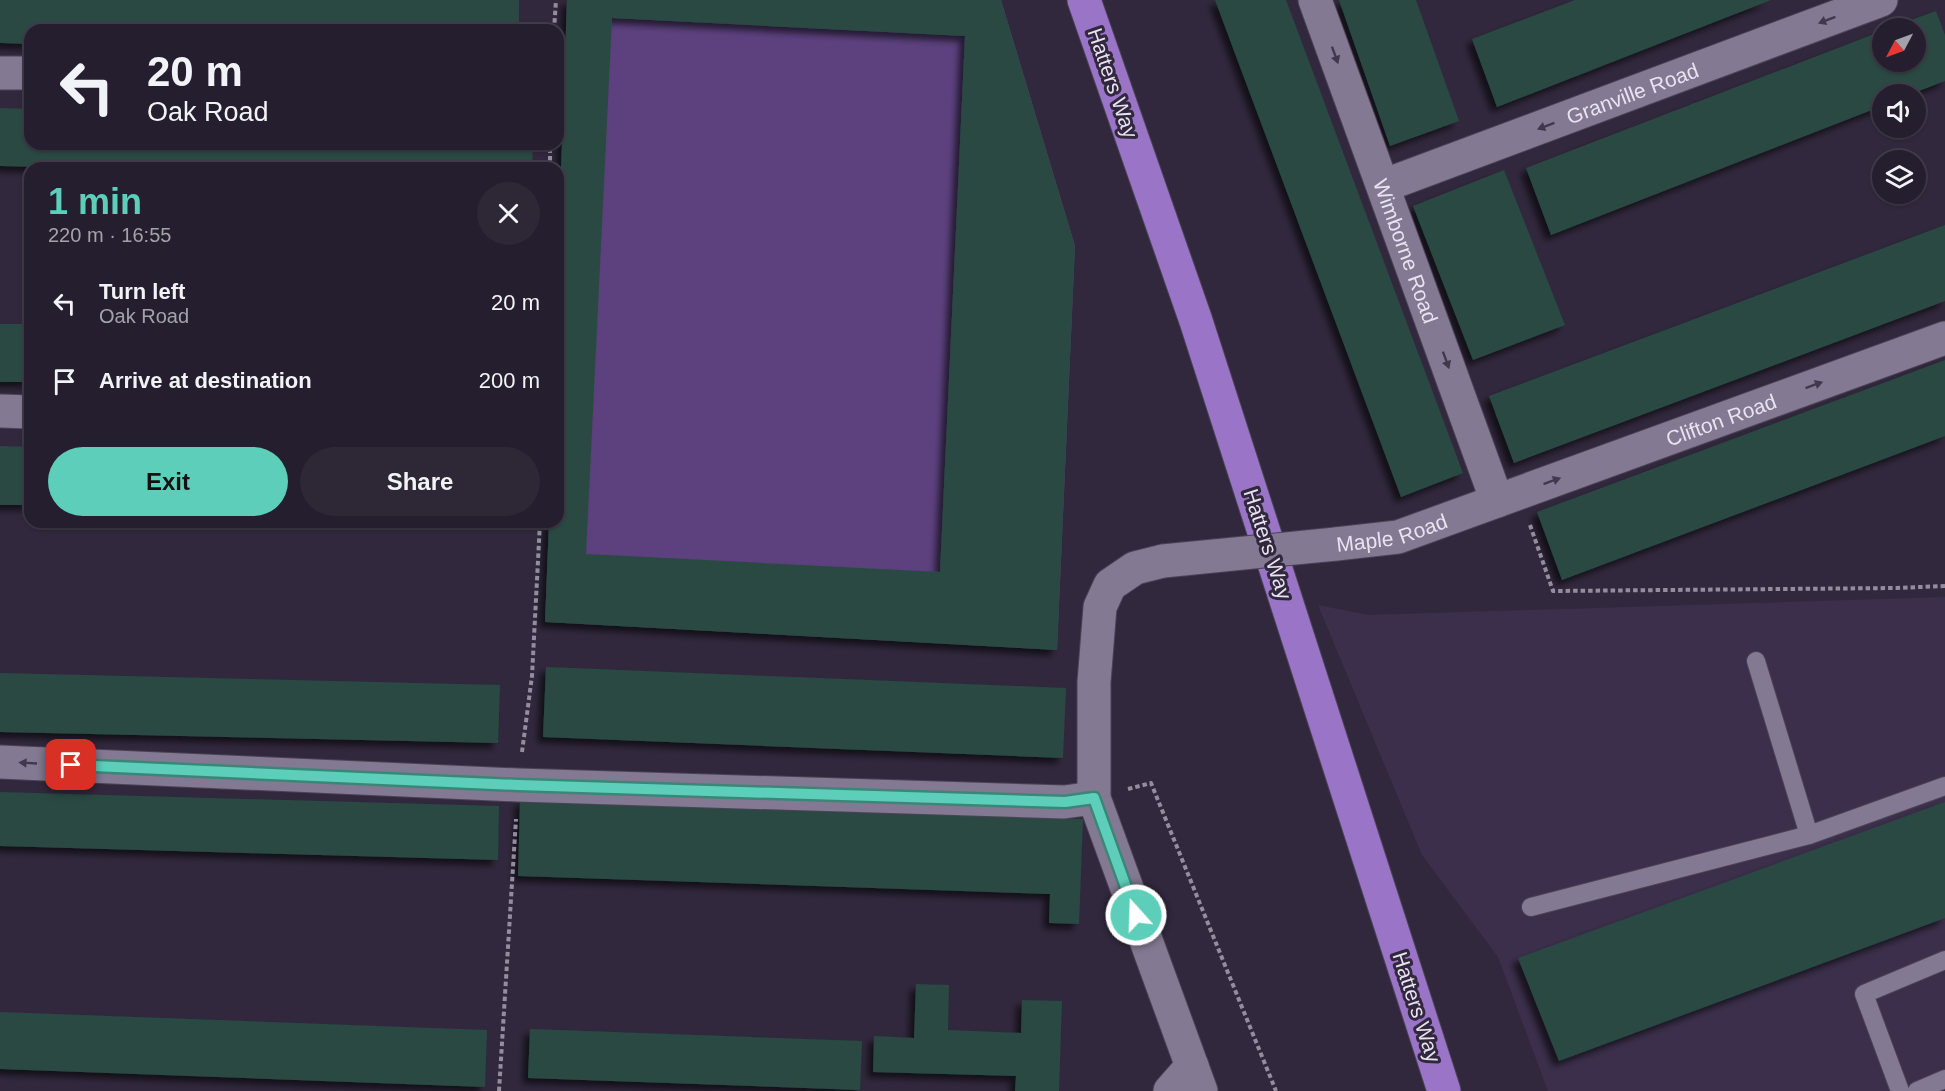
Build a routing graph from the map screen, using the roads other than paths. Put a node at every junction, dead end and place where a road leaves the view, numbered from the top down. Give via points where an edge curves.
1 (1084, 0) edge
2 (1315, 0) edge
3 (1881, 0) edge
4 (0, 73) edge
5 (24, 74) edge
6 (1383, 186) junction
7 (1945, 338) edge
8 (0, 411) edge
9 (24, 412) edge
10 (1508, 497) junction
11 (1756, 661) dead end
12 (0, 762) edge
13 (1945, 786) edge
14 (1094, 798) junction
15 (1809, 835) junction
16 (1531, 907) dead end
17 (1945, 960) edge
18 (1197, 1079) edge
19 (1945, 1079) edge
20 (1170, 1091) edge
21 (1444, 1091) edge
22 (1900, 1091) edge
23 (1917, 1091) edge

1 - 21 main road, Hatters Way via 1196,321
2 -> 6 street, Wimborne Road
3 -> 6 street, Granville Road
4 - 5 street
6 -> 10 street, Wimborne Road
10 -> 7 street, Clifton Road
8 - 9 street
10 - 14 street, Maple Road, bridge via 1398,537 1163,561 1135,568 1110,585 1100,607 1094,682
11 - 15 lane
14 -> 12 street via 1065,802 530,785
13 - 15 lane
14 - 18 street
15 - 16 lane
17 - 22 lane via 1864,994
18 - 20 street
19 - 23 lane

